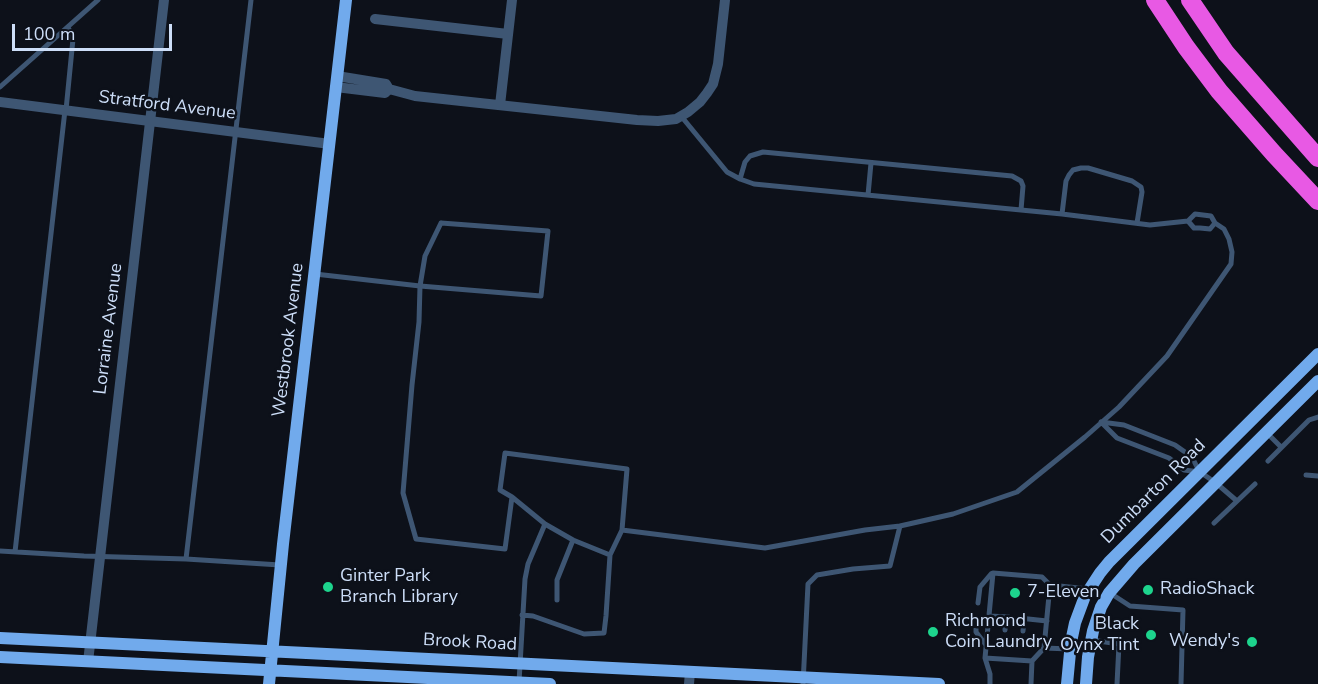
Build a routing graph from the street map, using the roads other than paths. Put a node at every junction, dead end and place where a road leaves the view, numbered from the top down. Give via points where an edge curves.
1 (98, 0) edge
2 (164, 0) edge
3 (250, 0) edge
4 (346, 0) edge
5 (512, 0) edge
6 (725, 0) edge
7 (1155, 0) edge
8 (1190, 0) edge
9 (375, 20) dead end
10 (68, 27) junction
11 (508, 34) junction
12 (337, 82) junction
13 (0, 87) edge
14 (0, 102) edge
15 (500, 105) junction
16 (66, 110) junction
17 (681, 116) junction
18 (150, 120) junction
19 (235, 131) junction
20 (330, 144) junction
21 (1318, 158) edge
22 (872, 163) junction
23 (740, 179) junction
24 (868, 195) junction
25 (1318, 201) edge
26 (1021, 210) junction
27 (1062, 214) junction
28 (1188, 221) junction
29 (1137, 223) junction
30 (1215, 223) junction
31 (315, 274) junction
32 (420, 286) junction
33 (1318, 354) edge
34 (1318, 381) edge
35 (1318, 417) edge
36 (1101, 422) junction
37 (1267, 433) junction
38 (1281, 447) junction
39 (1268, 461) dead end
40 (1200, 472) junction
41 (1306, 475) dead end
42 (1318, 476) edge
43 (1216, 483) junction
44 (1254, 484) dead end
45 (512, 497) junction
46 (1237, 501) junction
47 (1214, 523) dead end
48 (545, 524) junction
49 (900, 526) junction
50 (622, 530) junction
51 (573, 540) junction
52 (0, 551) edge
53 (15, 552) junction
54 (610, 555) junction
55 (100, 556) junction
56 (186, 559) junction
57 (281, 565) junction
58 (993, 573) junction
59 (1050, 585) junction
60 (1089, 589) junction
61 (1109, 593) junction
62 (557, 600) dead end
63 (978, 603) dead end
64 (522, 615) junction
65 (989, 616) junction
66 (1047, 621) junction
67 (976, 624) dead end
68 (1005, 630) dead end
69 (1023, 631) dead end
70 (0, 638) edge
71 (1090, 640) junction
72 (90, 643) junction
73 (986, 646) junction
74 (1044, 648) junction
75 (1070, 649) junction
76 (272, 651) junction
77 (1002, 651) dead end
78 (1021, 652) dead end
79 (0, 657) edge
80 (985, 658) junction
81 (1001, 659) junction
82 (1020, 660) junction
83 (1032, 661) junction
84 (88, 662) junction
85 (520, 663) junction
86 (270, 670) junction
87 (690, 678) edge
88 (803, 681) edge
89 (519, 682) junction
90 (269, 684) edge
91 (550, 684) edge
92 (939, 684) edge
93 (990, 684) edge
94 (1031, 684) edge
95 (1066, 684) edge
96 (1086, 684) edge
97 (1117, 684) edge
98 (1181, 684) edge

1 - 10 lane
2 - 18 street, Lorraine Avenue
3 - 19 lane
4 - 12 main road, Westbrook Avenue
5 - 11 street
6 - 17 street via 714,80 704,98
7 - 25 highway via 1219,91
8 - 21 highway via 1226,53
9 - 11 street
10 - 13 lane
10 - 16 lane via 73,39
11 - 15 street
12 - 15 street via 381,82 389,89 415,96
12 - 20 main road, Westbrook Avenue
14 - 16 street, Stratford Avenue
15 - 17 street via 637,120
16 - 18 street, Stratford Avenue
16 - 53 lane
17 - 23 lane via 720,166
18 - 19 street, Stratford Avenue
18 - 55 street, Lorraine Avenue
19 - 20 street, Stratford Avenue
19 - 56 lane
20 - 31 main road, Westbrook Avenue
22 - 23 lane via 763,152 750,156
22 - 24 lane
22 - 26 lane via 1012,176 1023,186
23 - 24 lane via 763,185
24 - 26 lane
26 - 27 lane
27 - 29 lane
27 - 29 lane via 1069,174 1088,168 1141,187
28 - 29 lane
28 - 30 lane via 1194,228 1210,229
28 - 30 lane via 1195,214 1211,216
30 - 36 lane via 1229,239 1232,264 1167,356
31 - 32 lane
31 - 57 main road, Westbrook Avenue
32 - 32 lane via 425,256 441,223 548,231 541,296
32 - 45 lane via 403,493 416,539 505,549
33 - 40 main road, Dumbarton Road
34 - 37 main road, Dumbarton Road
35 - 38 lane via 1309,420
36 - 40 lane via 1117,438 1169,458 1184,470
36 - 40 lane via 1124,425 1175,445 1192,457
36 - 49 lane via 1017,492 953,514
37 - 38 lane
37 - 43 main road, Dumbarton Road
38 - 39 lane
40 - 43 lane
40 - 60 main road, Dumbarton Road via 1109,562
41 - 42 lane
43 - 46 lane
43 - 61 main road, Dumbarton Road
44 - 46 lane
45 - 48 lane
45 - 50 lane via 500,490 505,453 627,469
46 - 47 lane
48 - 51 lane
48 - 64 lane via 528,564
49 - 50 lane via 765,548
49 - 88 lane via 890,566 817,575 808,584
50 - 54 lane
51 - 54 lane
51 - 62 lane via 557,580
52 - 53 lane
53 - 55 lane
54 - 64 lane via 604,633 584,634
55 - 56 lane
55 - 72 street, Lorraine Avenue
56 - 57 lane
57 - 76 main road, Westbrook Avenue
58 - 59 lane via 1042,577
58 - 63 lane via 980,587
58 - 65 lane
59 - 60 lane
59 - 66 lane
60 - 75 main road, Dumbarton Road via 1075,623
61 - 71 main road, Dumbarton Road
61 - 98 lane via 1130,606 1183,610
64 - 85 lane
65 - 68 lane via 1007,617
65 - 73 lane
66 - 69 lane via 1022,618
66 - 74 lane
67 - 73 lane via 976,632
70 - 72 main road, Brook Road
71 - 96 main road, Dumbarton Road
71 - 97 lane via 1119,644
72 - 76 main road, Brook Road
72 - 84 street, Lorraine Avenue
73 - 80 lane
74 - 75 lane
74 - 83 lane
75 - 95 main road, Dumbarton Road
76 - 85 main road, Brook Road
76 - 86 main road, Westbrook Avenue
77 - 81 lane
78 - 82 lane
79 - 84 main road, Brook Road
80 - 81 lane
80 - 93 lane
81 - 82 lane
82 - 83 lane
83 - 94 lane
84 - 86 main road, Brook Road
85 - 87 main road, Brook Road
85 - 89 lane
86 - 89 main road, Brook Road
86 - 90 main road, Westbrook Avenue
87 - 88 main road, Brook Road
88 - 92 main road, Brook Road
89 - 91 main road, Brook Road

